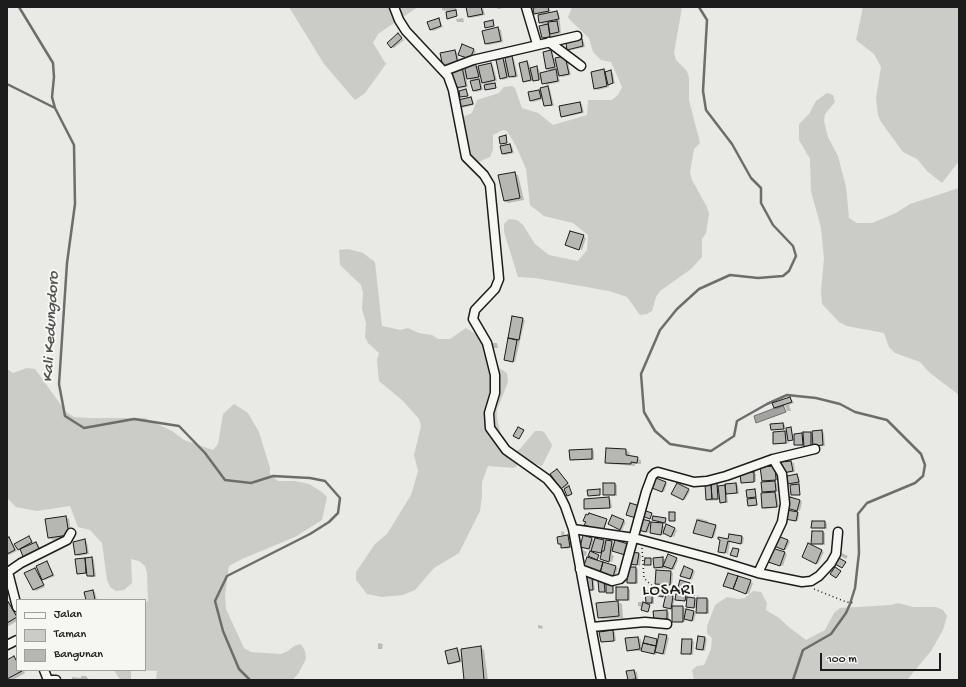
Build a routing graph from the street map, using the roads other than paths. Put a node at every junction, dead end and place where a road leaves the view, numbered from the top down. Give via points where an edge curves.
1 (394, 7) edge
2 (526, 7) edge
3 (577, 36) dead end
4 (549, 42) junction
5 (537, 44) junction
6 (581, 66) dead end
7 (444, 71) junction
8 (815, 449) dead end
9 (773, 459) junction
10 (573, 529) junction
11 (838, 532) dead end
12 (71, 533) dead end
13 (634, 538) junction
14 (580, 569) junction
15 (758, 573) junction
16 (16, 603) edge
17 (667, 624) dead end
18 (592, 627) junction
19 (16, 640) edge
20 (7, 645) edge
21 (52, 680) edge
22 (56, 680) edge
23 (601, 680) edge

1 - 7 street via 398,20 406,31
2 - 5 street
3 - 4 street
4 - 5 street
4 - 6 street
5 - 7 street via 473,60
7 - 10 street via 452,86 466,157 487,180 492,193 499,279 495,289 475,310 473,319 487,343 494,375 495,393 489,413 490,428 506,450 547,479 558,492
8 - 9 street
9 - 13 street via 708,481 694,482 655,473 646,492
9 - 15 street via 782,474 786,504 782,522
10 - 13 street
10 - 14 street
11 - 15 street via 836,554 819,576 802,582
12 - 16 street via 67,540 8,572
13 - 14 street via 626,569 620,579 606,580
13 - 15 street
14 - 18 street
17 - 18 street via 644,622
18 - 23 street
19 - 20 street
21 - 22 street

